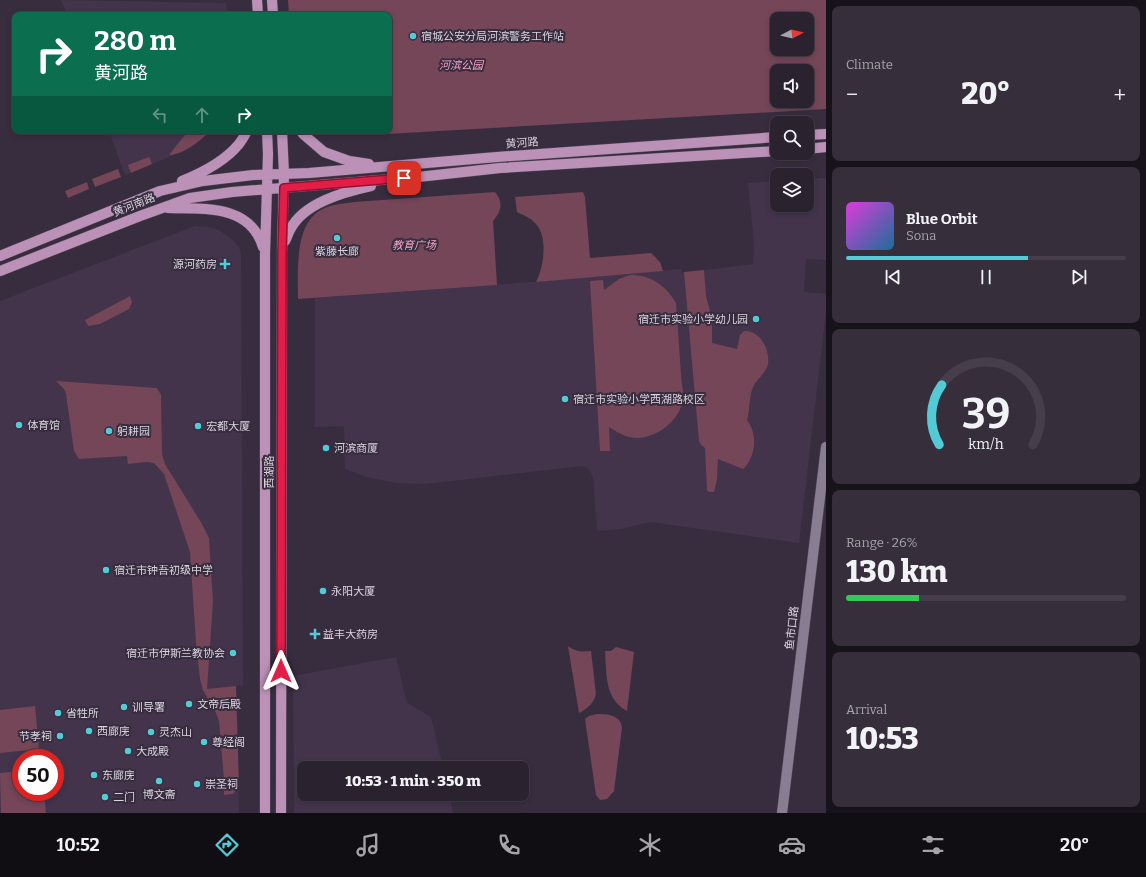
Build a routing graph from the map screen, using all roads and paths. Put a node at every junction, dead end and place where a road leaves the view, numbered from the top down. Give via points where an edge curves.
1 (257, 0) edge
2 (272, 0) edge
3 (258, 12) edge
4 (273, 12) edge
5 (245, 134) edge
6 (267, 134) edge
7 (282, 134) edge
8 (303, 134) edge
9 (826, 134) edge
10 (814, 135) edge
11 (770, 138) edge
12 (826, 147) edge
13 (814, 148) edge
14 (770, 150) edge
15 (415, 164) junction
16 (284, 174) junction
17 (268, 175) junction
18 (418, 177) junction
19 (284, 188) junction
20 (267, 189) junction
21 (160, 191) junction
22 (162, 207) junction
23 (282, 253) junction
24 (265, 254) junction
25 (0, 256) edge
26 (0, 272) edge
27 (826, 446) edge
28 (265, 813) edge
29 (281, 813) edge
30 (782, 813) edge

1 - 3 main road
2 - 4 main road
5 - 21 main road via 239,145 218,162
6 - 17 main road, 西湖路
7 - 16 main road, 西湖路
8 - 15 main road via 324,152 349,161 364,164
9 - 10 main road
11 - 15 main road, 黄河路
12 - 13 main road
14 - 18 main road, 黄河路 via 500,168
15 - 16 main road, 黄河路
16 - 17 main road, 黄河路
16 - 19 main road, 西湖路
17 - 20 main road, 西湖路
17 - 21 main road, 黄河南路 via 203,181
18 - 19 main road, 黄河路
18 - 23 main road via 356,189 331,197 312,207 297,219 290,229
19 - 20 main road, 黄河南路
19 - 23 main road, 西湖路
20 - 22 main road, 黄河南路 via 190,198
20 - 24 main road, 西湖路
21 - 25 main road, 黄河南路
22 - 24 main road via 221,210 234,214 254,229
22 - 26 main road, 黄河南路
23 - 29 main road, 西湖路
24 - 28 main road, 西湖路
27 - 30 street, 鱼市口路

